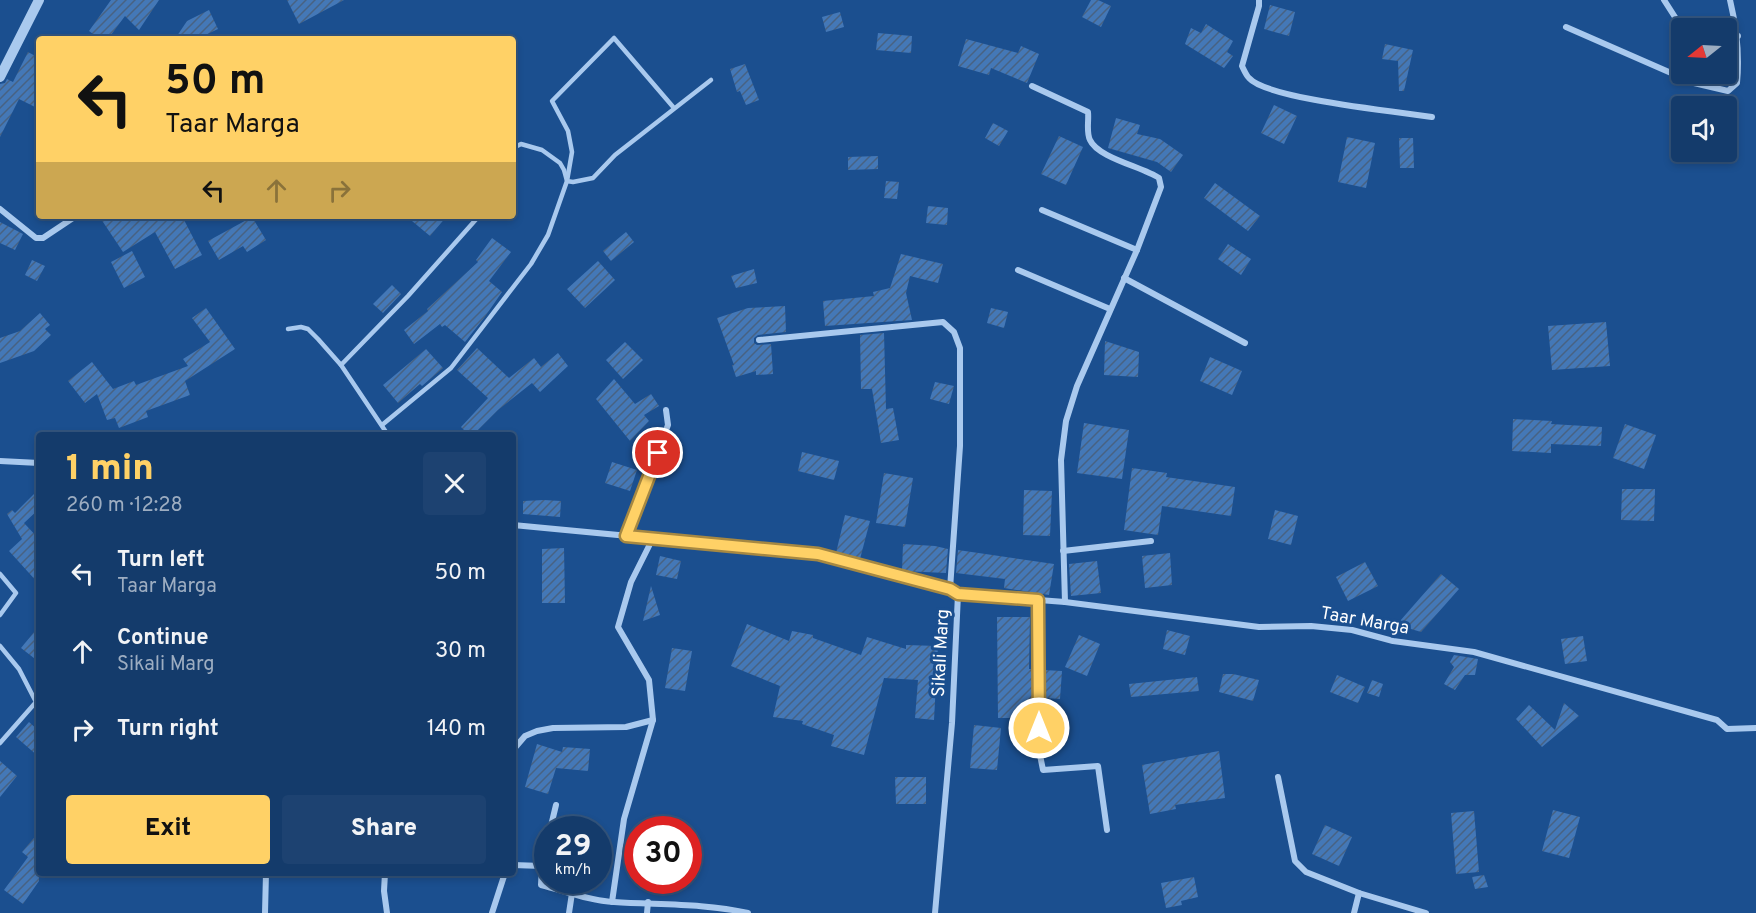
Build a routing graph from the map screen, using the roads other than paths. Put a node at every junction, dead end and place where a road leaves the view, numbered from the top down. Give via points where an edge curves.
1 (39, 0) edge
2 (1259, 0) edge
3 (1664, 0) edge
4 (1730, 0) edge
5 (1676, 18) edge
6 (1566, 27) dead end
7 (1738, 36) joint
8 (0, 77) edge
9 (711, 80) dead end
10 (1032, 86) dead end
11 (675, 108) junction
12 (1432, 117) dead end
13 (516, 146) edge
14 (567, 181) junction
15 (0, 209) edge
16 (1042, 210) dead end
17 (72, 219) edge
18 (476, 219) edge
19 (1137, 250) junction
20 (1018, 270) dead end
21 (1124, 278) junction
22 (1110, 309) junction
23 (288, 329) dead end
24 (759, 340) dead end
25 (1245, 343) dead end
26 (341, 365) junction
27 (666, 410) dead end
28 (382, 425) junction
29 (386, 432) edge
30 (0, 461) edge
31 (36, 463) edge
32 (516, 525) edge
33 (626, 536) junction
34 (653, 538) junction
35 (1152, 541) dead end
36 (1063, 550) junction
37 (0, 574) edge
38 (950, 589) junction
39 (958, 594) junction
40 (1038, 600) junction
41 (1065, 602) junction
42 (0, 615) edge
43 (0, 646) edge
44 (653, 720) junction
45 (1756, 728) edge
46 (0, 743) edge
47 (516, 746) edge
48 (1278, 777) dead end
49 (556, 805) dead end
50 (553, 816) edge
51 (1107, 830) dead end
52 (516, 865) edge
53 (534, 866) edge
54 (266, 876) edge
55 (385, 876) edge
56 (504, 876) edge
57 (1359, 893) junction
58 (572, 894) edge
59 (576, 894) edge
60 (612, 902) junction
61 (648, 902) junction
62 (265, 913) edge
63 (387, 913) edge
64 (492, 913) edge
65 (570, 913) edge
66 (647, 913) edge
67 (748, 913) edge
68 (935, 913) edge
69 (1354, 913) edge
70 (1426, 913) edge

1 - 8 street
2 - 12 street via 1242,66 1250,80 1275,91 1335,104
3 - 5 street
4 - 7 street
6 - 7 street via 1694,83 1728,91 1737,83
9 - 11 lane
10 - 19 street via 1088,112 1091,142 1101,151 1159,178 1161,187
11 - 14 lane via 615,155 593,178
11 - 14 lane via 614,38 552,100 568,131 572,152
13 - 14 lane via 521,144 542,150 560,163
14 - 28 lane via 548,235 513,288 451,368
15 - 17 street via 36,238 43,238
16 - 19 street
18 - 26 lane
19 - 21 street
20 - 22 street
21 - 22 street
21 - 25 street
22 - 36 street via 1066,421 1061,460
23 - 26 lane via 308,329
24 - 38 street via 943,322 954,332 960,348 960,446
26 - 28 lane
27 - 33 street via 669,425
28 - 29 lane
30 - 31 street
32 - 33 street, Sikali Marg
33 - 34 street, Sikali Marg
34 - 38 street, Sikali Marg via 818,554
34 - 44 street via 631,582 618,627 649,680
35 - 36 street
36 - 41 street
37 - 42 lane via 16,593
38 - 39 street, Sikali Marg
39 - 40 street, Taar Marga
39 - 68 street, Sikali Marg via 951,734
40 - 41 street, Taar Marga
40 - 51 street via 1039,750 1043,770 1098,766
41 - 45 street, Taar Marga via 1259,627 1352,630 1393,641 1474,652 1717,720 1727,729
43 - 46 lane via 19,669 36,702
44 - 47 street via 626,727 537,730
44 - 60 street via 624,819
48 - 57 street via 1295,861 1306,872
49 - 50 street
52 - 53 street
54 - 62 street
55 - 63 street
56 - 64 street
57 - 69 street
57 - 70 street
58 - 65 street
59 - 60 street
60 - 61 street
61 - 66 street
61 - 67 street

